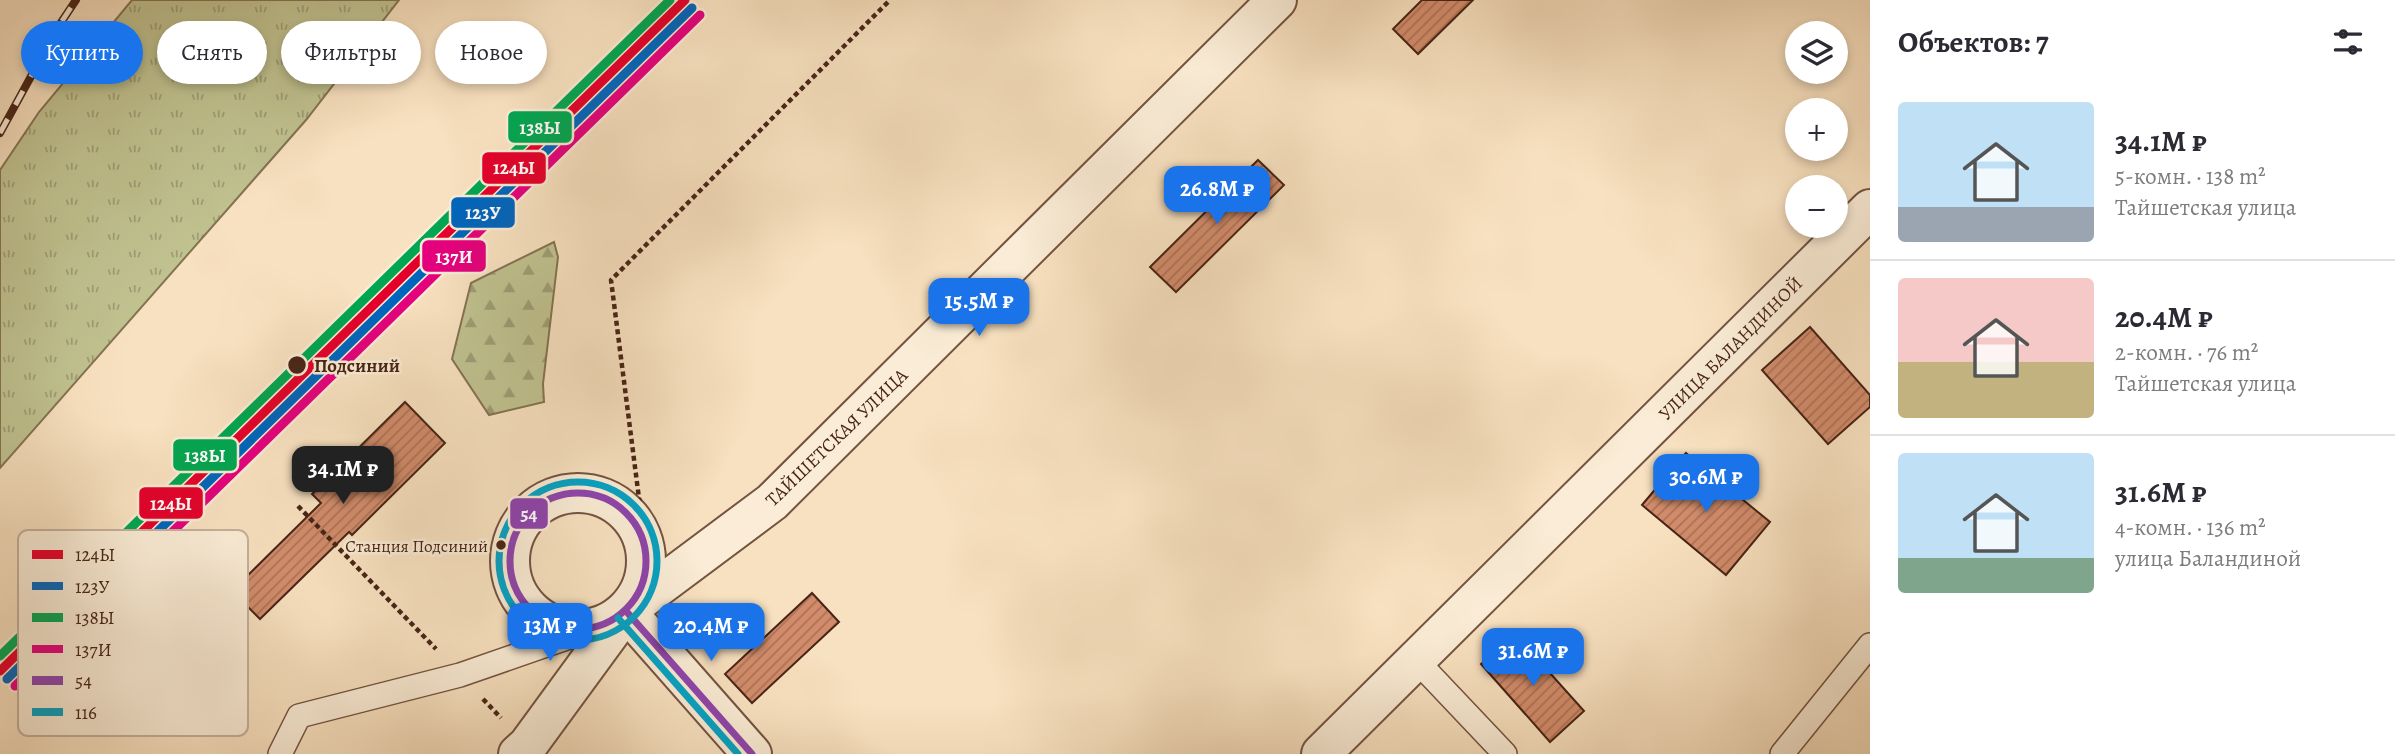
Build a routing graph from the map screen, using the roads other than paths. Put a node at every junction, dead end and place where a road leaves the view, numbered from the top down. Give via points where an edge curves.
1 (1277, 0) edge
2 (1870, 209) edge
3 (617, 617) junction
4 (1870, 645) edge
5 (1416, 660) junction
6 (523, 749) edge
7 (279, 754) edge
8 (752, 754) edge
9 (1321, 754) edge
10 (1505, 754) edge
11 (1783, 754) edge

1 - 3 street, ТАЙШЕТСКАЯ УЛИЦА via 772,502
2 - 5 street, УЛИЦА БАЛАНДИНОЙ
3 - 3 street via 640,592 646,569 645,545 636,524 602,496 558,495 537,505 512,541 509,564 525,605 542,620 563,628 586,630
3 - 6 street, ТАЙШЕТСКАЯ УЛИЦА
3 - 7 lane via 460,675 299,716
3 - 8 street
4 - 11 lane
5 - 9 street, УЛИЦА БАЛАНДИНОЙ
5 - 10 lane

